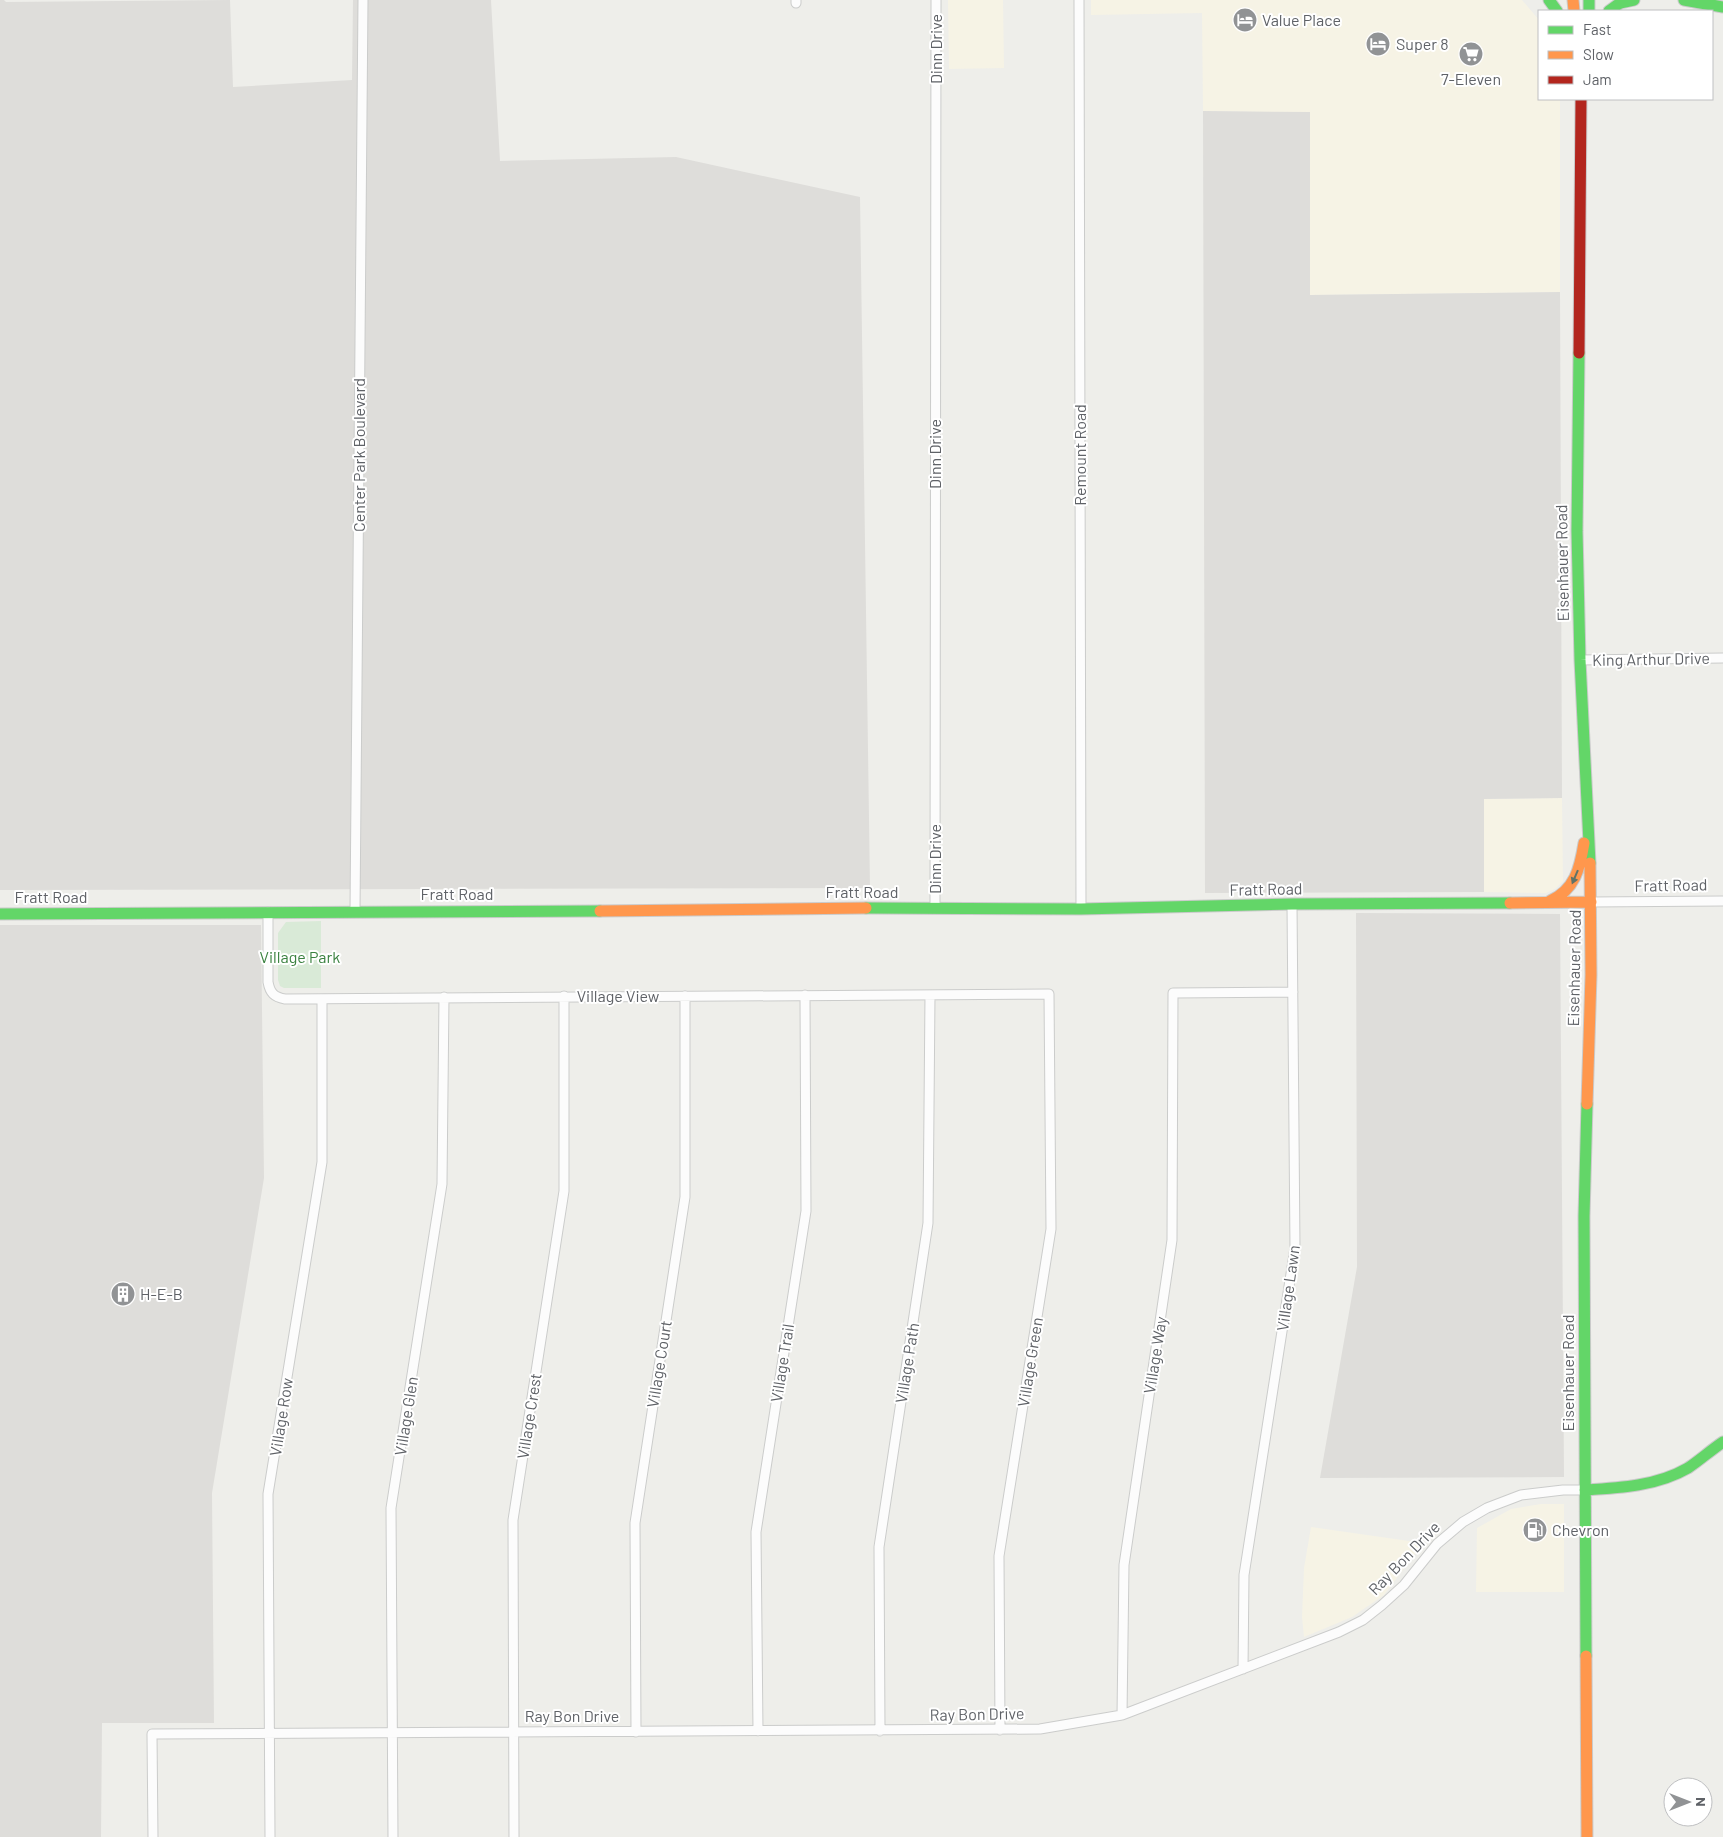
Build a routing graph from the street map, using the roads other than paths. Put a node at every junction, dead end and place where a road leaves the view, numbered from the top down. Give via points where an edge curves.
1 (363, 0) edge
2 (936, 0) edge
3 (1079, 0) edge
4 (1634, 0) edge
5 (1684, 0) edge
6 (1723, 7) edge
7 (1610, 10) edge
8 (1581, 100) edge
9 (1723, 658) edge
10 (1580, 660) junction
11 (1588, 813) junction
12 (1723, 901) edge
13 (1591, 902) junction
14 (1546, 903) junction
15 (1292, 904) junction
16 (935, 908) junction
17 (1081, 909) junction
18 (355, 911) junction
19 (268, 912) junction
20 (0, 914) edge
21 (1293, 992) junction
22 (930, 994) junction
23 (1049, 994) joint
24 (805, 995) junction
25 (564, 996) junction
26 (686, 996) junction
27 (444, 997) junction
28 (322, 999) junction
29 (1723, 1442) edge
30 (1585, 1490) junction
31 (1243, 1669) junction
32 (1122, 1715) junction
33 (1000, 1730) junction
34 (880, 1731) junction
35 (513, 1732) junction
36 (636, 1732) junction
37 (758, 1732) junction
38 (393, 1733) junction
39 (270, 1734) junction
40 (153, 1837) edge
41 (270, 1837) edge
42 (393, 1837) edge
43 (514, 1837) edge
44 (1587, 1837) edge

1 - 18 street, Center Park Boulevard
2 - 16 street, Dinn Drive
3 - 17 street, Remount Road
4 - 7 main road via 1620,3
5 - 6 main road
8 - 10 main road, Eisenhauer Road via 1577,521
9 - 10 street, King Arthur Drive
10 - 11 main road, Eisenhauer Road
11 - 13 main road, Eisenhauer Road
11 -> 14 main road via 1576,879 1563,895
12 - 13 street, Fratt Road
13 - 14 main road, Fratt Road
13 - 30 main road, Eisenhauer Road via 1584,1216
14 - 15 main road, Fratt Road
15 - 17 main road, Fratt Road
15 - 21 street, Village Lawn
16 - 17 main road, Fratt Road
16 - 18 main road, Fratt Road
18 - 19 main road, Fratt Road
19 - 20 main road, Fratt Road
19 - 28 street, Village View via 268,982 271,992 285,999
21 - 31 street, Village Lawn via 1295,1248 1244,1576
21 - 32 street, Village Way via 1173,993 1172,1240 1124,1565
22 - 23 street, Village View
22 - 24 street, Village View
22 - 34 street, Village Path via 928,1222 879,1547
23 - 33 street, Village Green via 1051,1229 999,1556
24 - 26 street, Village View
24 - 37 street, Village Trail via 806,1211 756,1532
25 - 26 street, Village View
25 - 27 street, Village View
25 - 35 street, Village Crest via 564,1191 513,1520
26 - 36 street, Village Court via 685,1198 635,1523
27 - 28 street, Village View
27 - 38 street, Village Glen via 442,1184 391,1508
28 - 39 street, Village Row via 322,1162 268,1494
29 - 30 main road, Ray Bon Drive via 1688,1467 1659,1480 1628,1488
30 - 31 street, Ray Bon Drive via 1520,1496 1487,1508 1463,1522 1437,1544 1404,1585 1363,1620 1314,1643
30 - 44 main road, Eisenhauer Road
31 - 32 street, Ray Bon Drive
32 - 33 street, Ray Bon Drive via 1058,1727
33 - 34 street, Ray Bon Drive
34 - 37 street, Ray Bon Drive
35 - 36 street, Ray Bon Drive
35 - 38 street, Ray Bon Drive
35 - 43 street, Village Crest
36 - 37 street, Ray Bon Drive
38 - 39 street, Ray Bon Drive
38 - 42 street, Village Glen
39 - 40 street, Ray Bon Drive via 152,1734
39 - 41 street, Village Row

